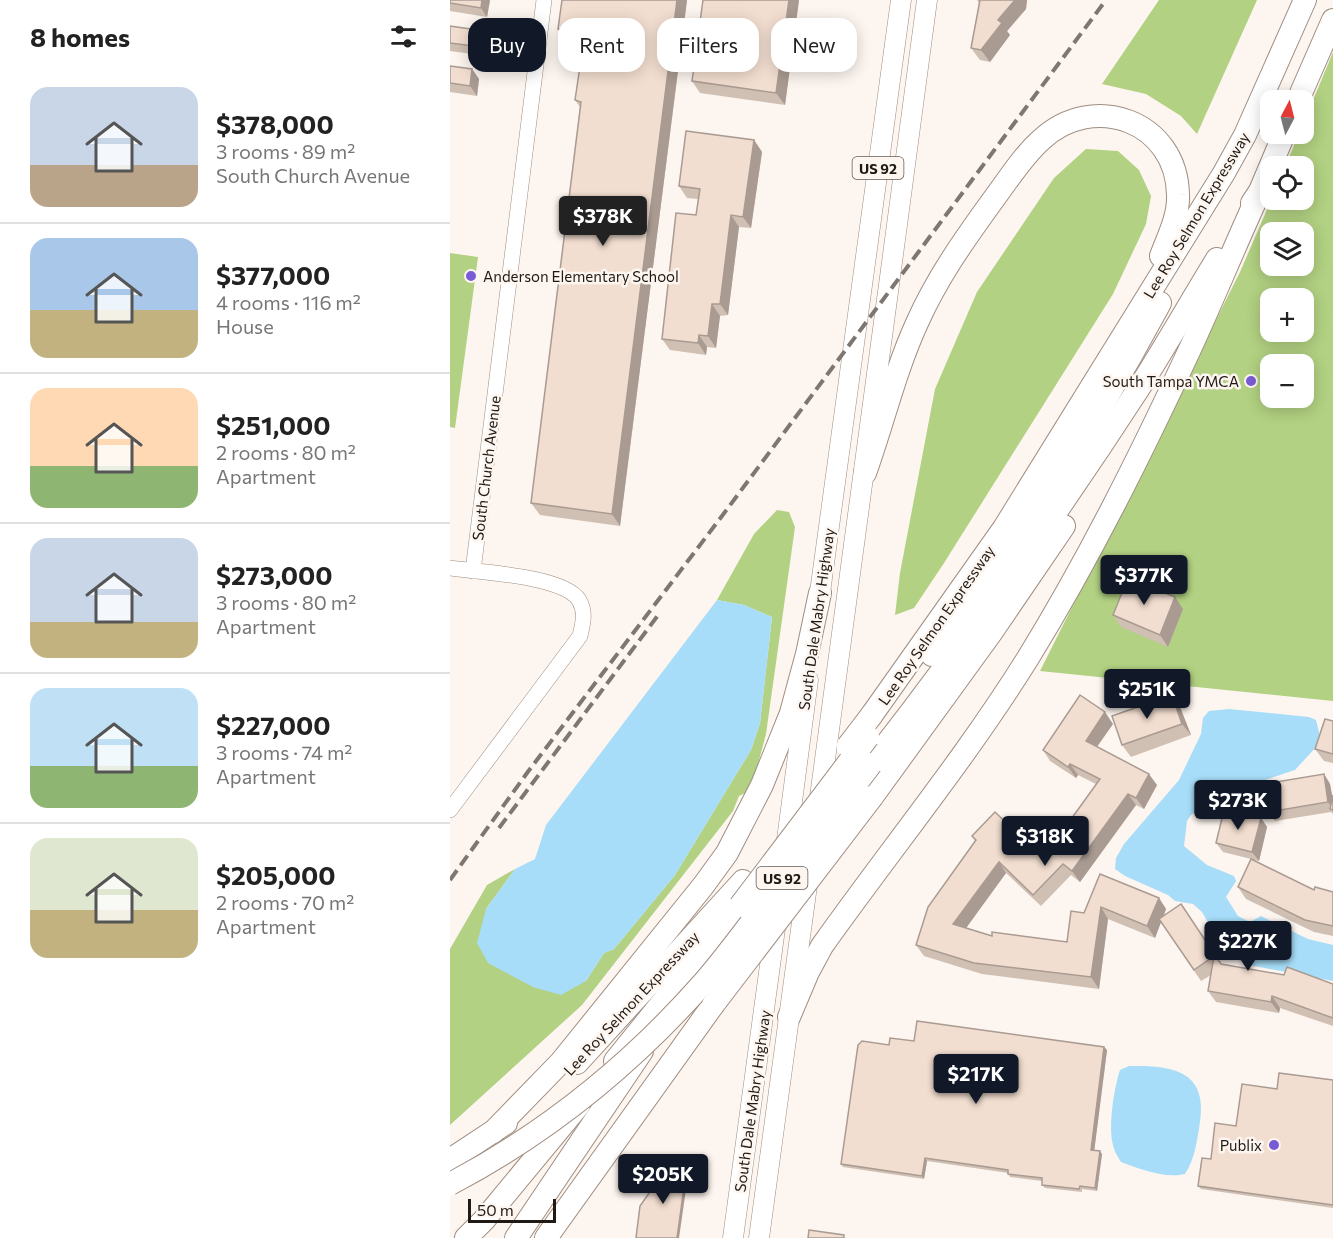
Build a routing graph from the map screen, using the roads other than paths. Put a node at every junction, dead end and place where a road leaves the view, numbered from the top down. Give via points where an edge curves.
1 (544, 0) edge
2 (901, 0) edge
3 (927, 0) edge
4 (1305, 0) edge
5 (1333, 20) edge
6 (1302, 90) edge
7 (1224, 173) junction
8 (1260, 191) junction
9 (1122, 335) junction
10 (865, 473) junction
11 (450, 568) edge
12 (474, 571) junction
13 (820, 593) junction
14 (870, 727) junction
15 (450, 810) edge
16 (740, 906) junction
17 (789, 1017) junction
18 (493, 1132) junction
19 (450, 1160) edge
20 (450, 1184) edge
21 (466, 1238) edge
22 (516, 1238) edge
23 (546, 1238) edge
24 (733, 1238) edge
25 (759, 1238) edge

1 - 12 street, South Church Avenue
2 - 13 main road, South Dale Mabry Highway / US 92
3 - 10 main road, South Dale Mabry Highway / US 92
4 - 7 highway, Lee Roy Selmon Expressway
5 - 6 highway
7 - 9 highway, Lee Roy Selmon Expressway
7 - 14 highway via 1156,309 1069,457 951,631
8 - 17 highway via 1190,349 1073,581 980,731 822,946
8 - 20 highway, Lee Roy Selmon Expressway, bridge via 1138,389 951,661 723,958 683,1005 574,1104 521,1142
8 - 23 highway, bridge via 1105,463 1032,575 872,797 713,1005
9 - 10 highway via 1149,284 1173,222 1178,195 1175,173 1160,142 1141,127 1113,116 1083,117 1053,129 1028,153 953,255 910,340
9 - 14 highway, Lee Roy Selmon Expressway via 1004,528
10 - 17 main road, South Dale Mabry Highway / US 92
11 - 12 street
12 - 15 street via 551,582 571,590 585,616 580,636
13 - 18 highway via 791,713 754,803 716,869 561,1062
13 - 24 main road, South Dale Mabry Highway / US 92
14 - 16 highway, bridge
14 - 18 highway, Lee Roy Selmon Expressway, bridge via 742,881 618,1020 555,1084
16 - 21 highway
16 - 22 highway
17 - 25 main road, South Dale Mabry Highway / US 92
18 - 19 highway, Lee Roy Selmon Expressway

